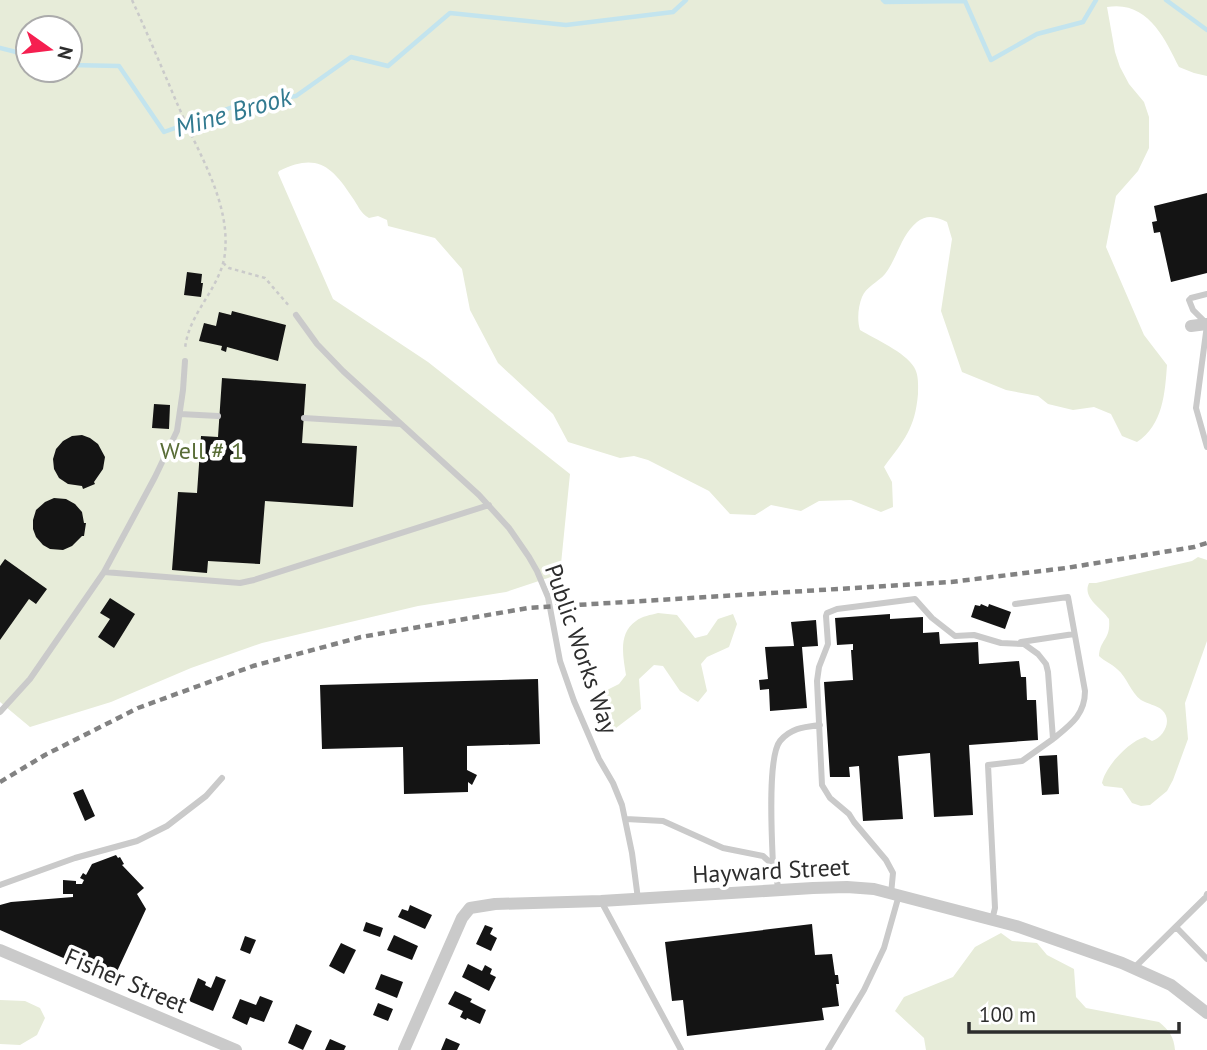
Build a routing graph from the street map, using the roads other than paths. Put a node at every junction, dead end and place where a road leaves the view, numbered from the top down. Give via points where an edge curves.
1 (1207, 294) edge
2 (296, 315) road end
3 (1207, 324) edge
4 (1192, 326) dead end
5 (185, 361) road end
6 (180, 414) junction
7 (218, 416) dead end
8 (304, 418) dead end
9 (400, 425) junction
10 (1207, 447) edge
11 (489, 505) junction
12 (104, 572) junction
13 (1015, 604) dead end
14 (1074, 634) junction
15 (1019, 643) junction
16 (0, 712) edge
17 (820, 725) junction
18 (1053, 739) junction
19 (222, 778) dead end
20 (626, 819) junction
21 (773, 865) junction
22 (0, 885) edge
23 (779, 890) junction
24 (1207, 894) edge
25 (895, 895) junction
26 (638, 899) junction
27 (601, 901) junction
28 (992, 920) junction
29 (1176, 927) junction
30 (0, 950) edge
31 (1207, 958) edge
32 (1134, 968) junction
33 (1207, 1013) edge
34 (236, 1050) edge
35 (404, 1050) edge
36 (681, 1050) edge
37 (828, 1050) edge

1 - 3 lane via 1189,300
2 - 9 lane, Public Works Way via 326,354
3 - 4 street
3 - 10 lane via 1196,408
5 - 6 lane
6 - 7 lane
6 - 12 lane via 174,439
8 - 9 lane
9 - 11 lane, Public Works Way
11 - 12 lane via 240,583
11 - 20 lane, Public Works Way via 520,544 545,589 560,661 574,701
12 - 16 lane via 30,678
13 - 14 lane via 1068,597
14 - 15 lane
14 - 18 lane via 1084,707
15 - 17 lane via 955,636 915,599 830,611 826,616 828,644 817,681
15 - 18 lane via 1046,663
17 - 21 lane via 787,734 775,751
17 - 25 lane via 822,785 886,860 893,873
18 - 28 lane via 1022,761 988,765
19 - 22 lane via 167,826 137,841
20 - 21 lane via 663,821 723,848 763,856
20 - 26 lane, Public Works Way
21 - 23 lane
23 - 25 street, Hayward Street via 847,887
23 - 26 street, Hayward Street
24 - 29 lane
25 - 28 street, Hayward Street
25 - 37 lane via 884,948
26 - 27 street, Hayward Street
27 - 35 street, Hayward Street via 470,908
27 - 36 lane
28 - 32 street, Hayward Street
29 - 31 lane
29 - 32 lane
30 - 34 street, Fisher Street
32 - 33 street, Hayward Street via 1171,985

